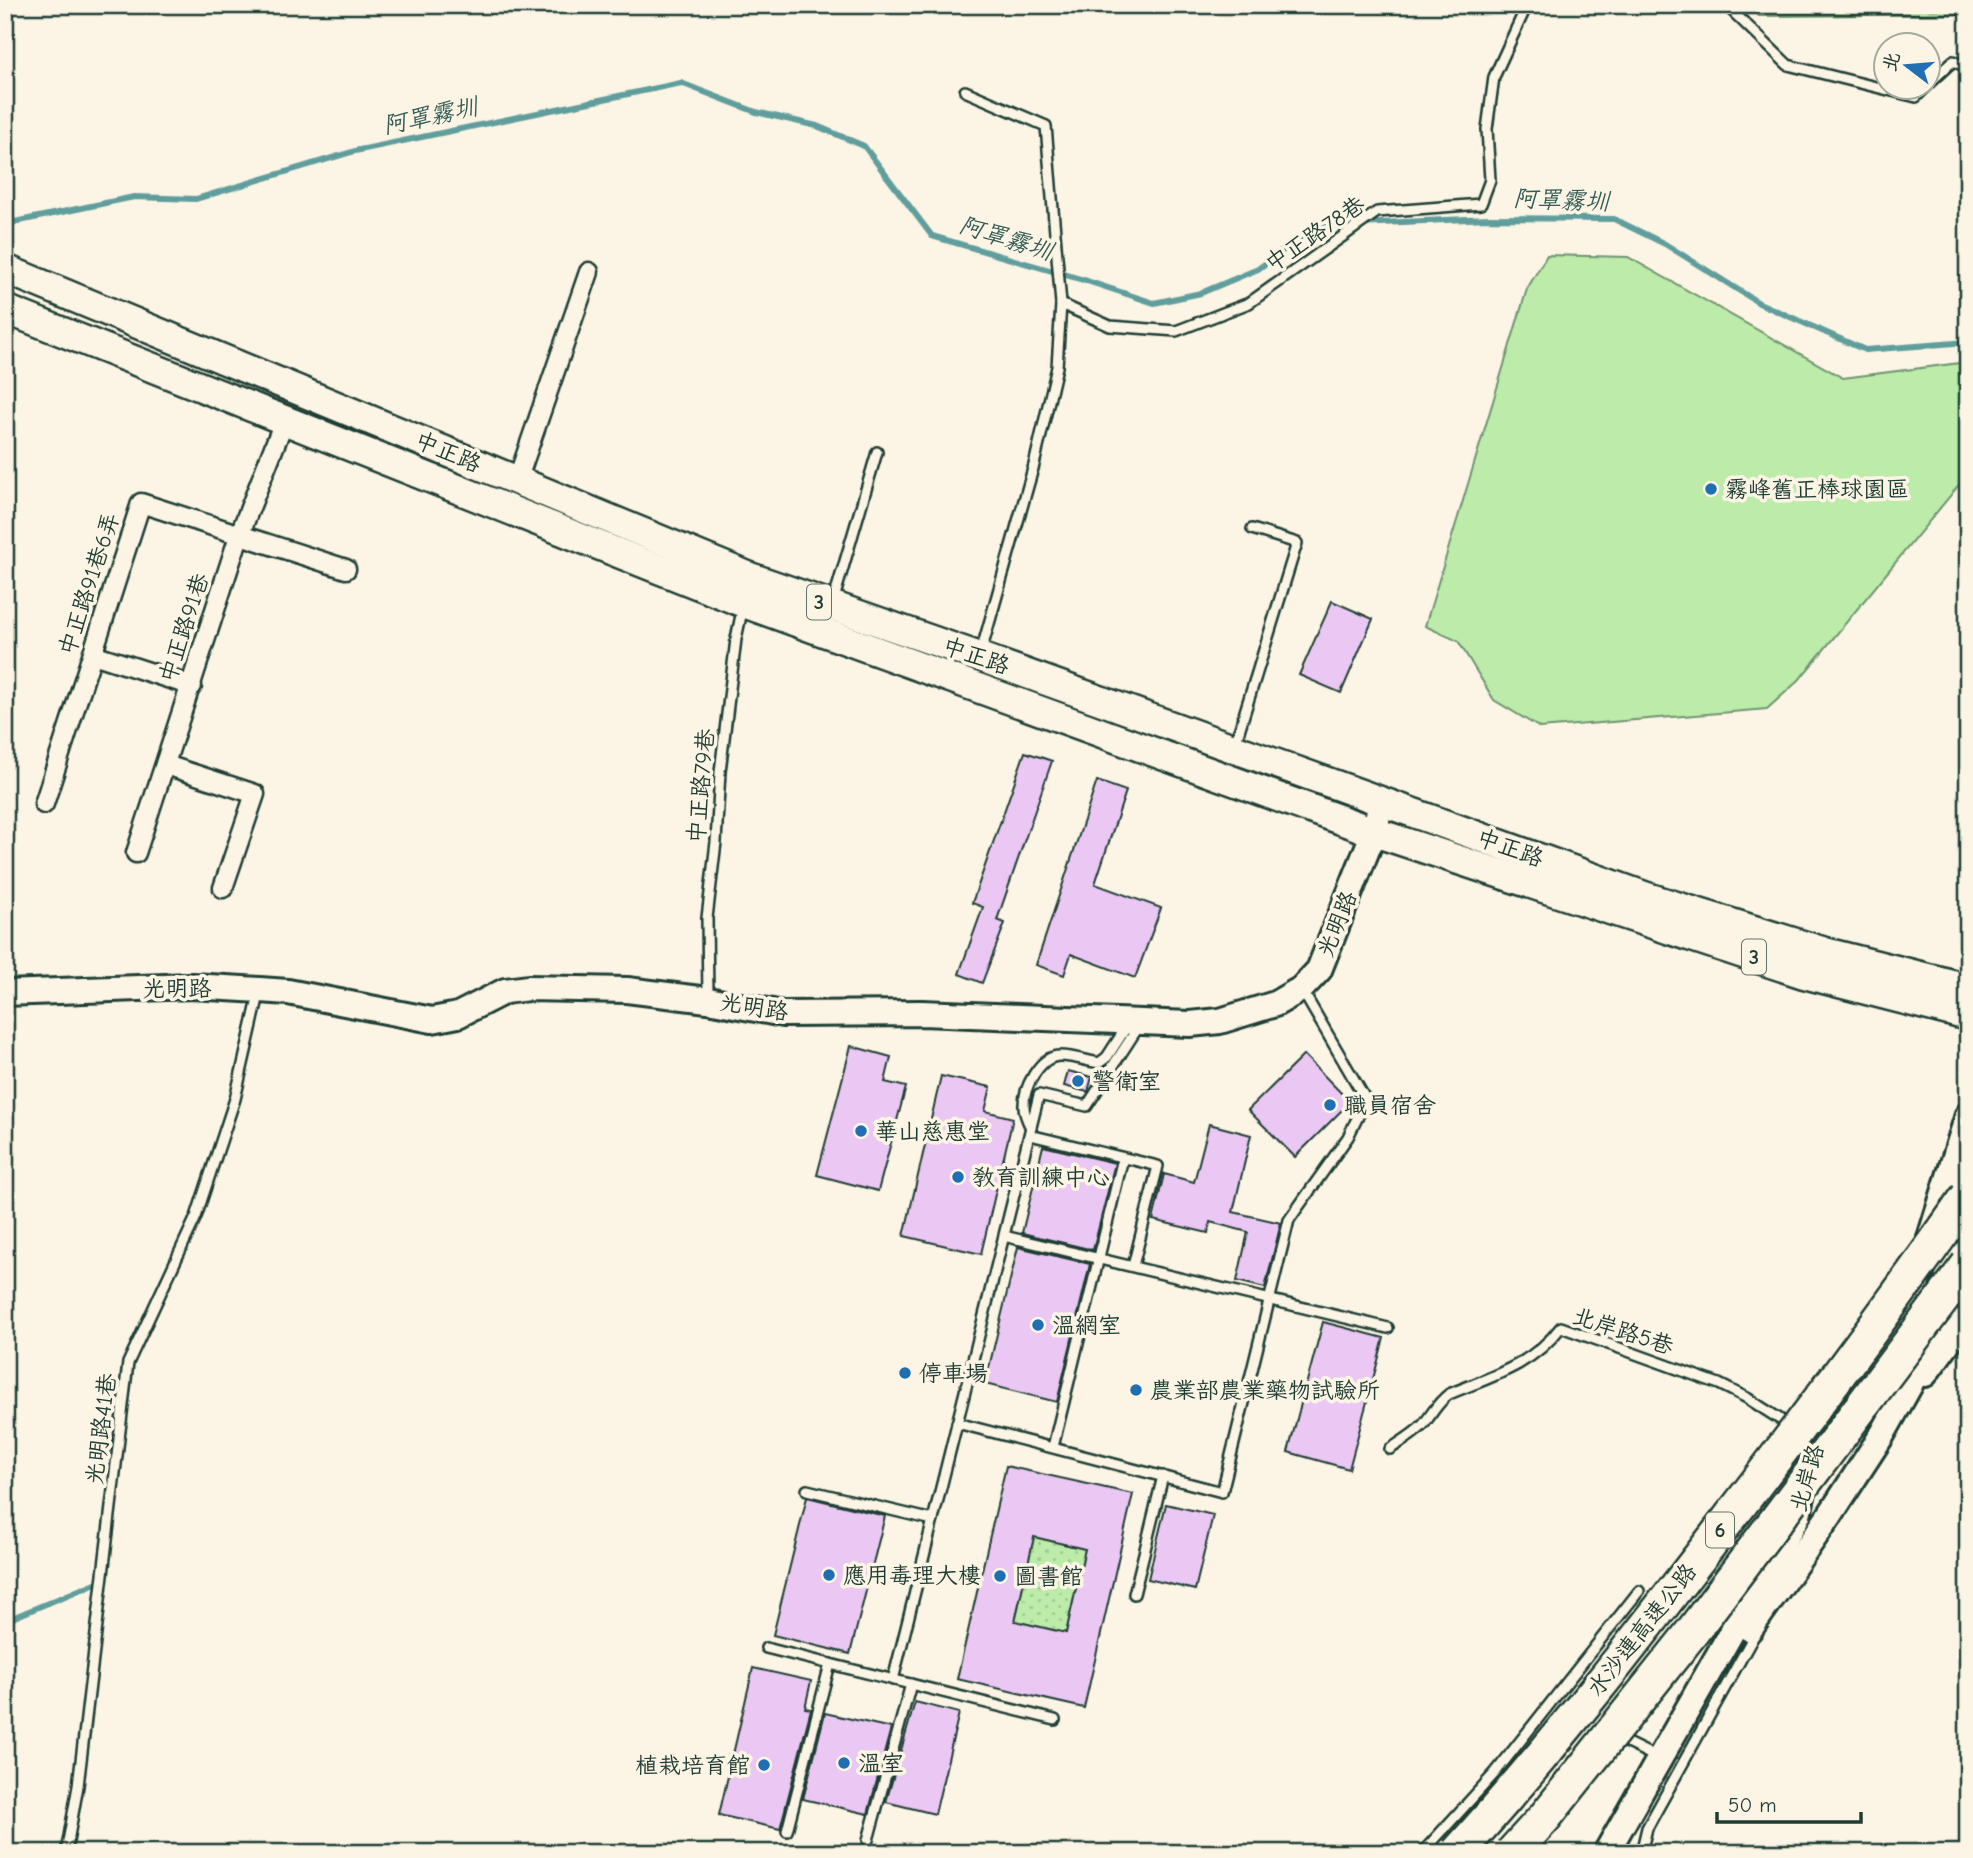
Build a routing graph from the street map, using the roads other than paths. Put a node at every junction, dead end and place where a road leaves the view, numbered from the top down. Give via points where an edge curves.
1 (1527, 5) edge
2 (1726, 5) edge
3 (1968, 68) edge
4 (1941, 72) edge
5 (1871, 86) edge
6 (965, 91) dead end
7 (5, 269) edge
8 (589, 272) dead end
9 (1061, 304) junction
10 (5, 309) edge
11 (294, 388) junction
12 (285, 419) junction
13 (877, 452) dead end
14 (517, 481) junction
15 (1252, 529) dead end
16 (239, 536) junction
17 (346, 569) dead end
18 (747, 590) junction
19 (832, 607) junction
20 (93, 654) junction
21 (980, 657) junction
22 (192, 686) junction
23 (1234, 749) junction
24 (166, 765) junction
25 (1381, 803) junction
26 (44, 804) dead end
27 (1374, 831) junction
28 (136, 853) dead end
29 (223, 888) dead end
30 (1968, 988) edge
31 (1301, 989) junction
32 (260, 990) junction
33 (5, 993) edge
34 (708, 1000) junction
35 (1968, 1016) edge
36 (1136, 1021) junction
37 (1968, 1115) edge
38 (1030, 1132) junction
39 (1123, 1158) junction
40 (1968, 1196) edge
41 (1968, 1213) edge
42 (1004, 1236) junction
43 (1099, 1258) junction
44 (1968, 1265) edge
45 (1133, 1266) junction
46 (1270, 1299) junction
47 (1968, 1315) edge
48 (1388, 1328) dead end
49 (957, 1423) junction
50 (1882, 1435) junction
51 (1814, 1441) junction
52 (1053, 1447) junction
53 (1390, 1449) dead end
54 (1836, 1455) dead end
55 (1163, 1476) junction
56 (807, 1490) dead end
57 (933, 1520) junction
58 (1791, 1569) junction
59 (1639, 1591) dead end
60 (1133, 1594) dead end
61 (766, 1648) dead end
62 (830, 1664) junction
63 (893, 1680) junction
64 (911, 1684) junction
65 (1548, 1705) junction
66 (1055, 1720) dead end
67 (1592, 1727) junction
68 (1659, 1759) junction
69 (787, 1831) dead end
70 (868, 1840) dead end
71 (66, 1853) edge
72 (1422, 1853) edge
73 (1457, 1853) edge
74 (1485, 1853) edge
75 (1512, 1853) edge
76 (1606, 1853) edge
77 (1641, 1853) edge

1 - 9 lane, 中正路78巷 via 1494,77 1487,129 1490,180 1481,204 1377,212 1249,303 1176,331 1110,326
2 - 5 lane via 1788,65
3 - 4 lane via 1953,61
6 - 9 lane via 1046,126
7 - 11 main road, 中正路 / 3
8 - 14 street
9 - 21 lane via 1057,367
10 - 12 main road, 中正路 / 3
11 - 12 main road
11 - 14 main road, 中正路 / 3
12 - 16 street, 中正路91巷
12 - 18 main road, 中正路 / 3
13 - 19 lane
14 - 18 main road, 中正路 / 3
15 - 23 lane via 1297,543
16 - 17 street, 中正路91巷6弄
16 - 20 street, 中正路91巷6弄 via 141,503
16 - 22 street, 中正路91巷
18 - 19 main road, 中正路 / 3
18 - 27 main road, 中正路 / 3
18 - 34 lane, 中正路79巷 via 737,630 720,772 707,918
19 - 21 main road, 中正路 / 3
20 - 22 street
20 - 26 street, 中正路91巷6弄
21 - 23 main road, 中正路 / 3
22 - 24 street, 中正路91巷
23 - 25 main road, 中正路 / 3
24 - 28 street, 中正路91巷
24 - 29 street via 255,794
25 - 27 street, 光明路
25 - 30 main road, 中正路 / 3 via 1647,897 1825,952
27 - 31 street, 光明路 via 1319,970
27 - 35 main road, 中正路 / 3 via 1804,974
31 - 36 street, 光明路 via 1275,1004 1220,1021
31 - 46 lane via 1367,1100 1348,1137 1289,1220
32 - 33 street, 光明路 via 192,986
32 - 34 street, 光明路 via 432,1020 458,1015 505,990 528,988 627,990
32 - 71 lane, 光明路41巷 via 235,1099 196,1217 128,1363 80,1772
34 - 36 street, 光明路 via 783,1014 922,1013
36 - 38 lane via 1087,1106 1039,1095
36 - 38 lane via 1099,1063 1058,1056 1042,1065 1025,1097 1023,1109
37 - 51 street, 北岸路 via 1904,1318
38 - 39 lane
38 - 42 lane
39 - 43 lane
39 - 45 lane via 1157,1166
40 - 73 highway, 水沙連高速公路 / 6, bridge via 1669,1597 1516,1788
41 - 50 street, 北岸路 via 1925,1350
42 - 43 lane
42 - 49 lane
43 - 45 lane
43 - 52 lane
44 - 75 highway, 水沙連高速公路 / 6, bridge via 1692,1632
45 - 46 lane
46 - 48 lane
46 - 55 lane via 1222,1492
47 - 50 street
49 - 52 lane
49 - 57 lane
50 - 58 street, 北岸路 via 1853,1466
51 - 53 lane, 北岸路5巷 via 1719,1384 1561,1326 1529,1359 1449,1394 1412,1435
51 - 54 lane, 北岸路5巷
51 - 67 street
51 - 68 street, 北岸路 via 1798,1515
52 - 55 lane
55 - 60 lane
56 - 57 lane
57 - 63 lane
58 - 68 street, 北岸路
58 - 77 lane via 1647,1828
59 - 65 lane
61 - 62 lane
62 - 63 lane
62 - 69 lane
63 - 64 lane
64 - 66 lane
64 - 70 lane
65 - 67 lane
65 - 72 lane via 1495,1773
67 - 68 lane
67 - 74 street
68 - 76 street, 北岸路

